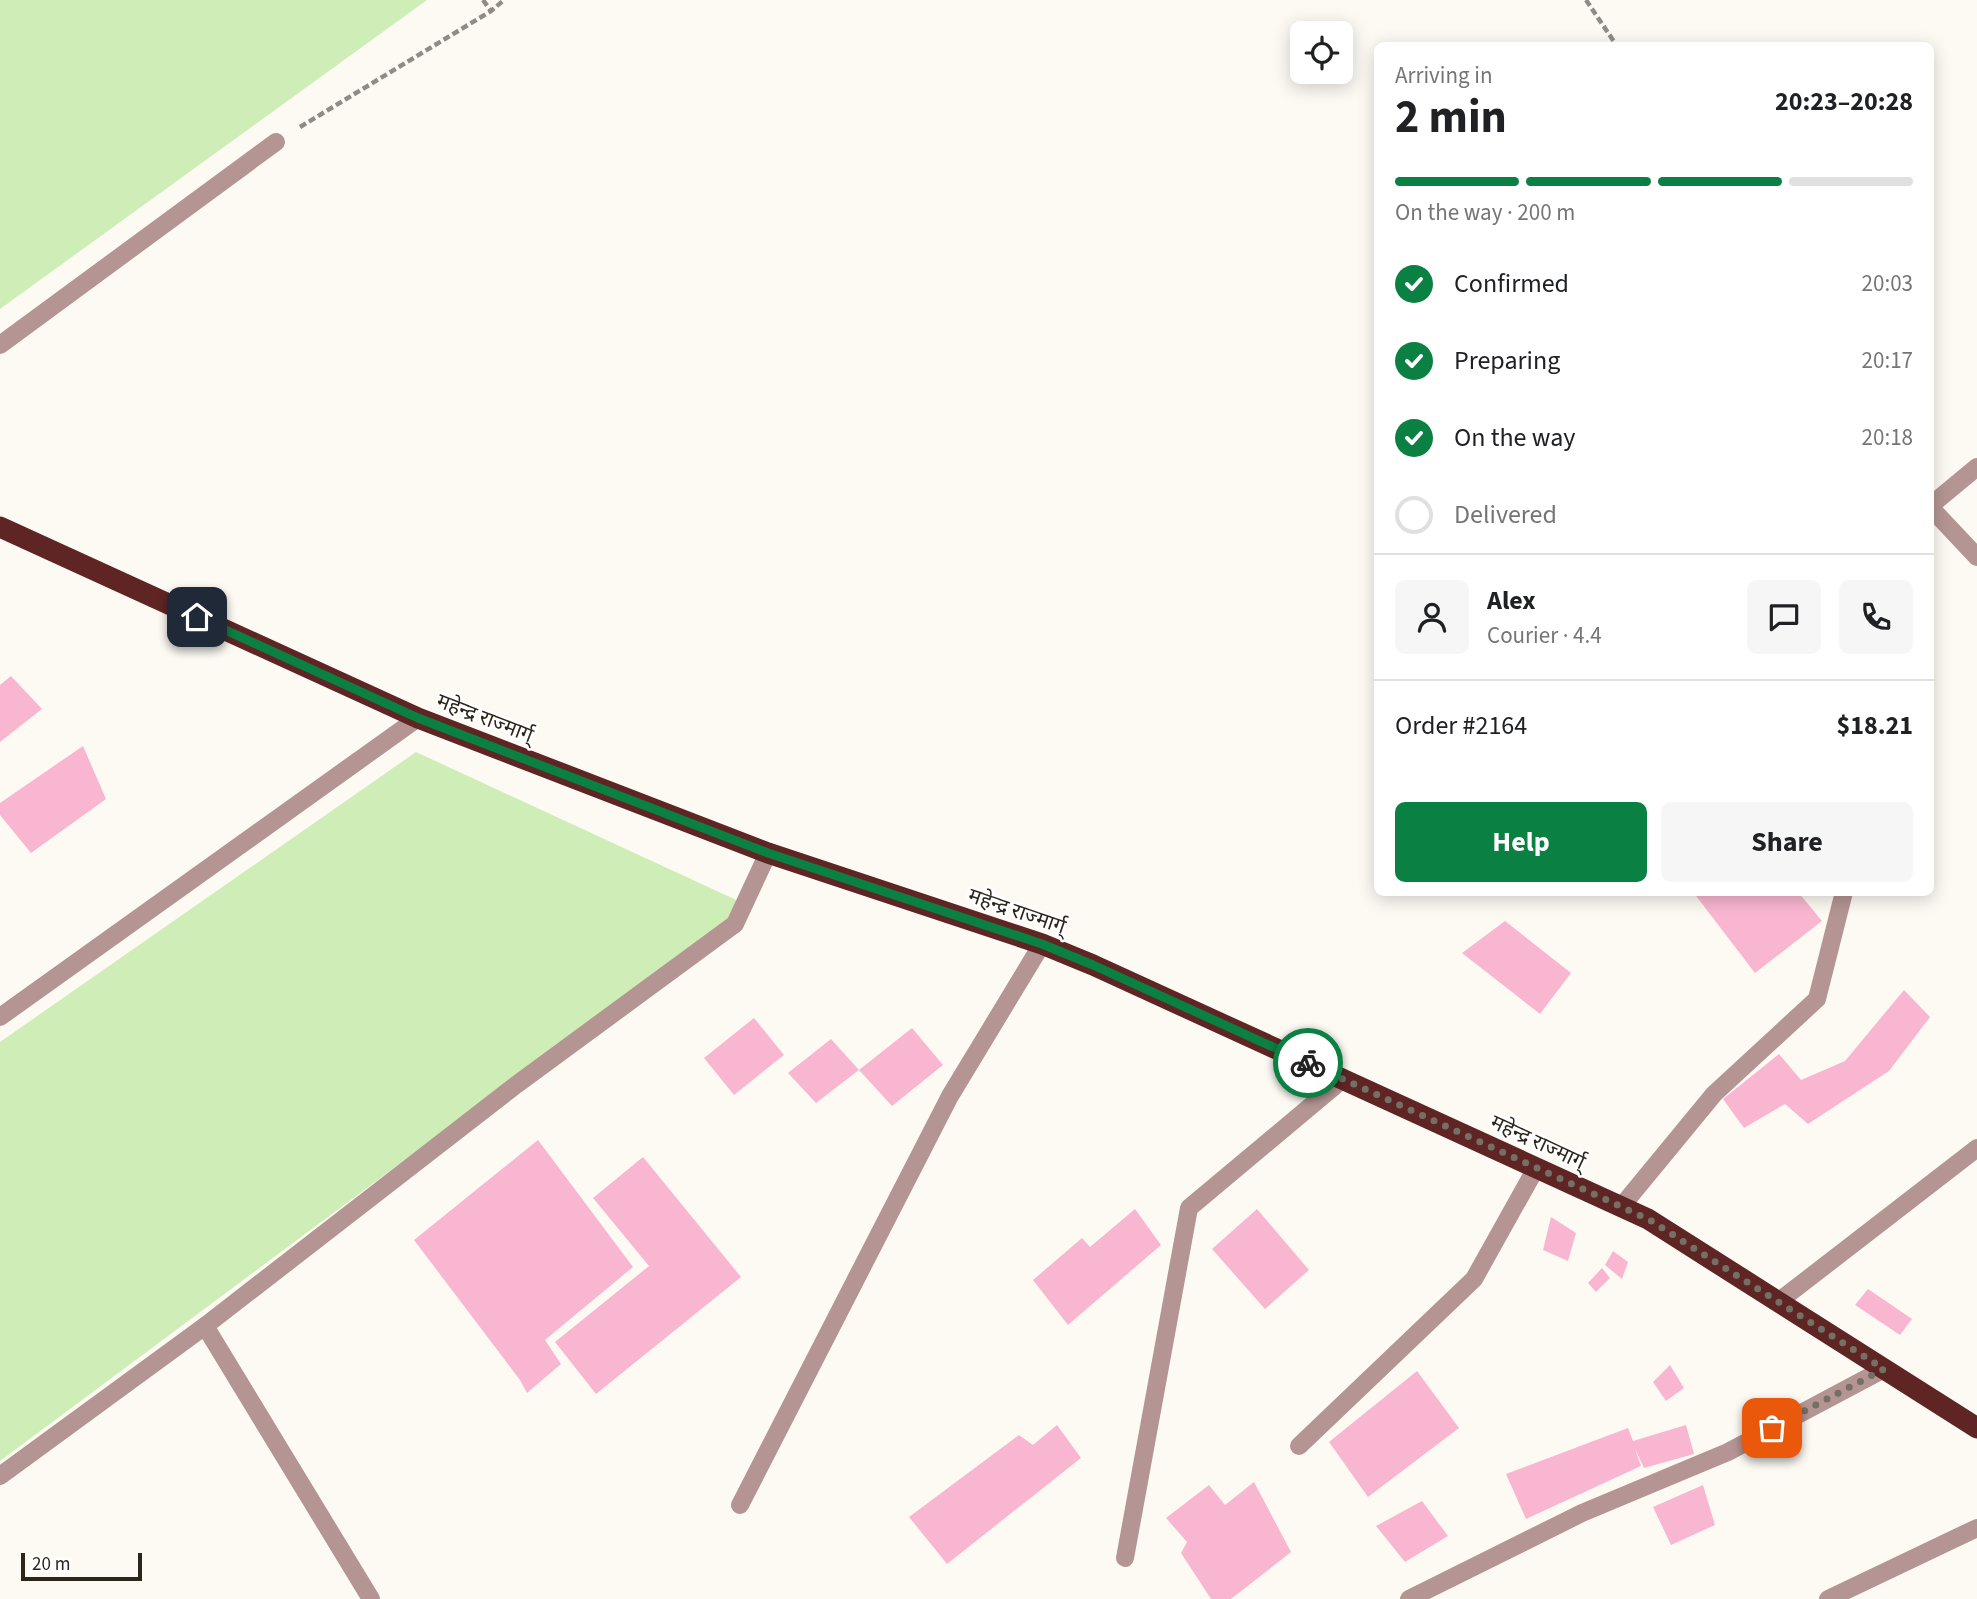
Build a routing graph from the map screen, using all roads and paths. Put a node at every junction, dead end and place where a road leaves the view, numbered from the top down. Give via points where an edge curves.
1 (484, 0) edge
2 (504, 0) edge
3 (1586, 0) edge
4 (491, 11) junction
5 (1614, 42) edge
6 (276, 142) joint
7 (0, 345) edge
8 (1977, 467) edge
9 (1934, 503) edge
10 (1934, 510) edge
11 (0, 527) edge
12 (1977, 557) edge
13 (418, 718) junction
14 (768, 853) junction
15 (1843, 896) edge
16 (1042, 944) junction
17 (0, 1017) edge
18 (1343, 1079) junction
19 (1977, 1148) edge
20 (1536, 1168) junction
21 (1621, 1207) junction
22 (1778, 1302) junction
23 (205, 1326) junction
24 (1884, 1369) junction
25 (1977, 1428) edge
26 (1299, 1446) dead end
27 (0, 1476) edge
28 (740, 1505) dead end
29 (1977, 1528) edge
30 (1125, 1558) dead end
31 (371, 1599) edge
32 (1409, 1599) edge
33 (1828, 1599) edge

1 - 4 path
2 - 4 path
3 - 5 path
4 - 6 path
6 - 7 street
8 - 9 street
10 - 12 street
11 - 13 highway, महेन्द्र राज्मार्ग्
13 - 14 highway, महेन्द्र राज्मार्ग्
13 - 17 street
14 - 16 highway, महेन्द्र राज्मार्ग्
14 - 23 street via 735,924 516,1085
15 - 21 street via 1817,999 1714,1094
16 - 18 highway, महेन्द्र राज्मार्ग्
16 - 28 street via 950,1096
18 - 20 highway, महेन्द्र राज्मार्ग्
18 - 30 street via 1189,1208
19 - 22 street
20 - 21 highway, महेन्द्र राज्मार्ग्
20 - 26 street via 1474,1279
21 - 22 highway, महेन्द्र राज्मार्ग् via 1648,1219
22 - 24 highway, महेन्द्र राज्मार्ग्
23 - 27 street
23 - 31 street
24 - 25 highway, महेन्द्र राज्मार्ग्
24 - 32 street via 1728,1452 1582,1513
29 - 33 street

